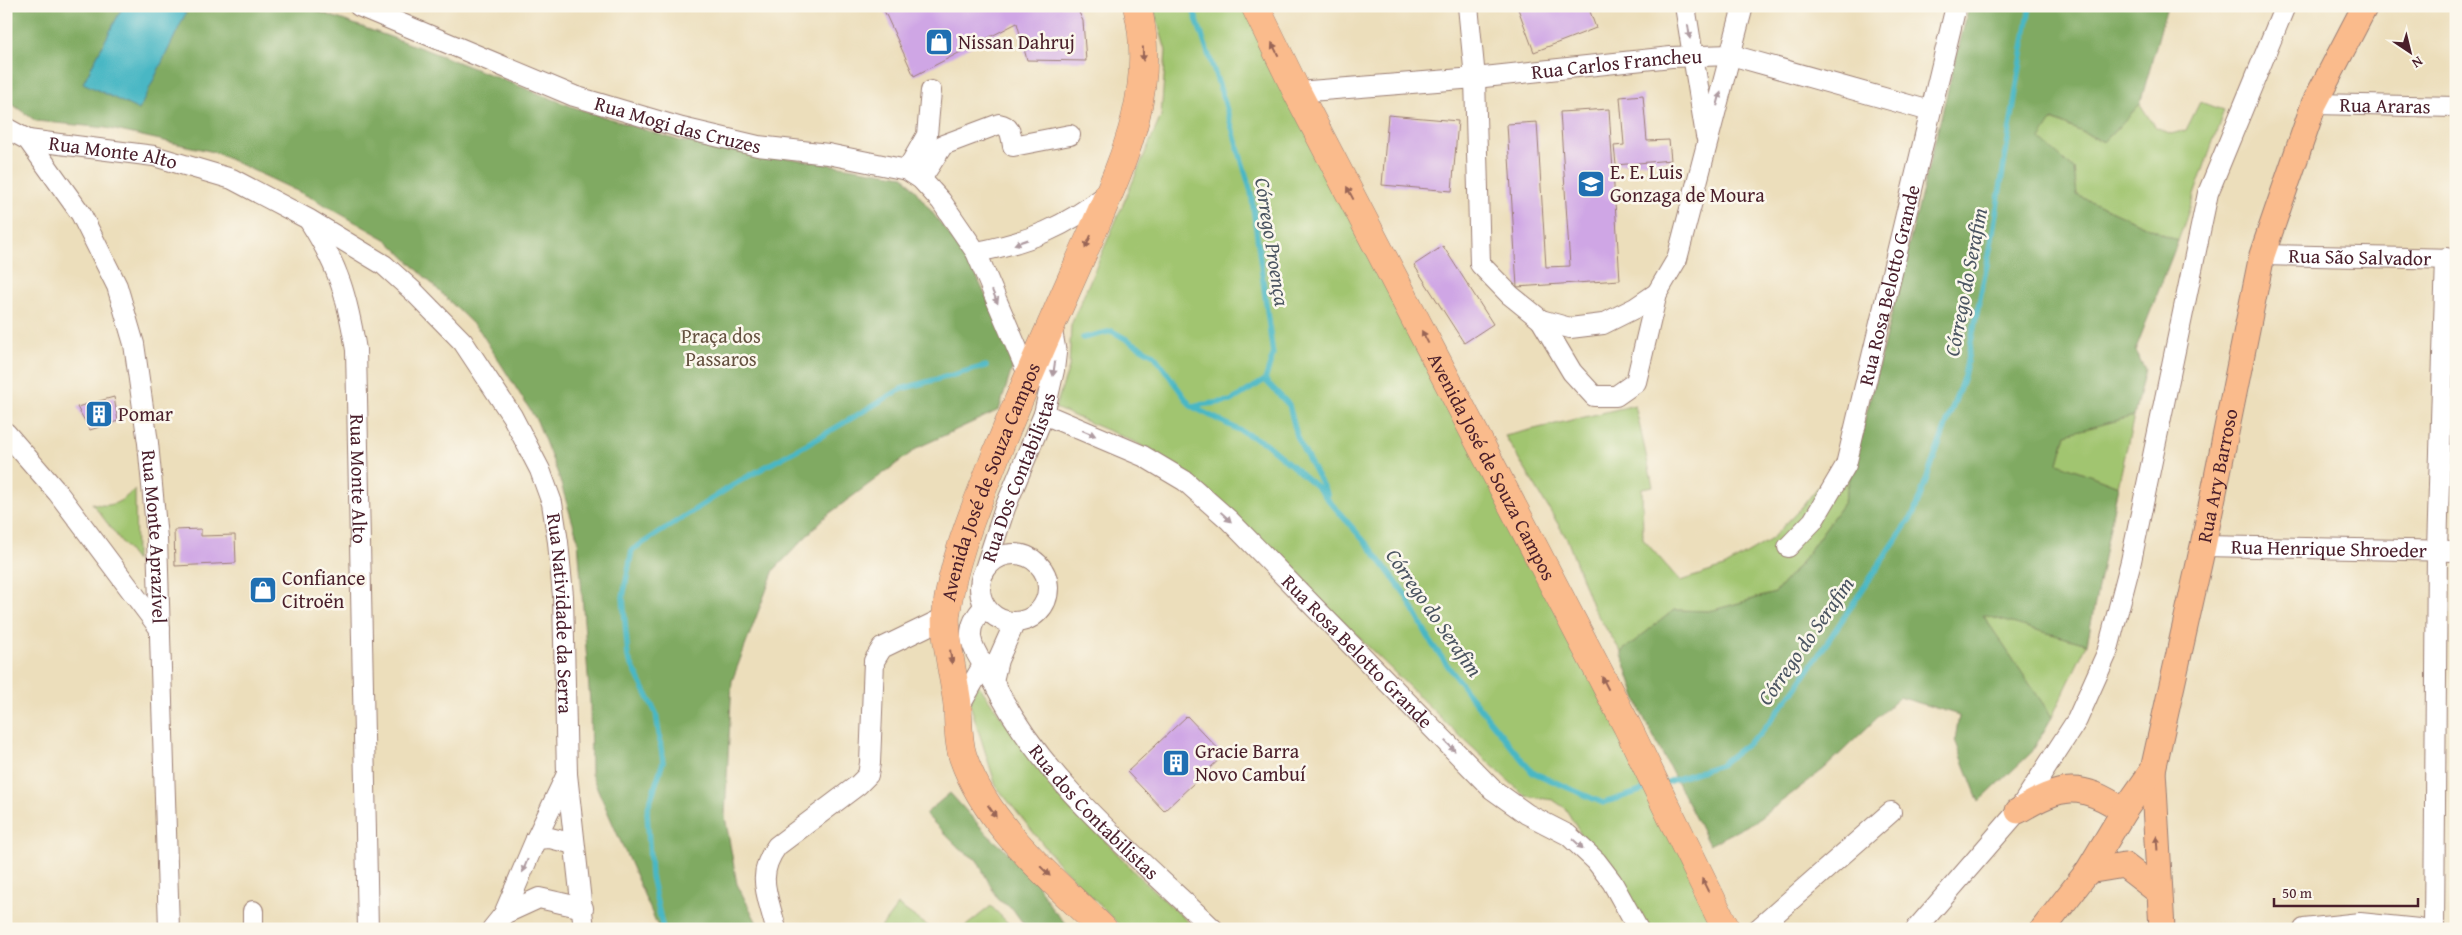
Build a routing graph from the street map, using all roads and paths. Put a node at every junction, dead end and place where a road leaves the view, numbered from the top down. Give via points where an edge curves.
1 (359, 6) edge
2 (1137, 6) edge
3 (1255, 6) edge
4 (1468, 6) edge
5 (1685, 6) edge
6 (1743, 6) edge
7 (1956, 6) edge
8 (2285, 6) edge
9 (2365, 6) edge
10 (1731, 56) junction
11 (1692, 57) junction
12 (1475, 78) junction
13 (931, 91) dead end
14 (1297, 92) junction
15 (2314, 104) junction
16 (2456, 107) edge
17 (1930, 111) junction
18 (6, 128) edge
19 (1070, 135) dead end
20 (28, 140) junction
21 (935, 140) junction
22 (1708, 143) junction
23 (914, 175) junction
24 (1109, 193) junction
25 (308, 219) junction
26 (976, 252) junction
27 (2262, 255) junction
28 (2451, 259) edge
29 (1657, 293) junction
30 (1540, 320) junction
31 (1050, 323) junction
32 (463, 342) joint
33 (1028, 374) junction
34 (1044, 414) junction
35 (6, 433) edge
36 (1005, 508) junction
37 (2202, 546) junction
38 (1788, 547) dead end
39 (2446, 550) edge
40 (1006, 555) junction
41 (984, 572) junction
42 (985, 606) junction
43 (946, 617) junction
44 (1015, 622) junction
45 (160, 629) junction
46 (988, 674) junction
47 (958, 709) junction
48 (2152, 770) junction
49 (567, 774) junction
50 (2018, 811) junction
51 (2124, 811) junction
52 (1891, 812) dead end
53 (536, 839) junction
54 (574, 844) junction
55 (2088, 871) junction
56 (2159, 892) junction
57 (583, 908) junction
58 (498, 922) edge
59 (169, 929) edge
60 (368, 929) edge
61 (584, 929) edge
62 (776, 929) edge
63 (1103, 929) edge
64 (1213, 929) edge
65 (1638, 929) edge
66 (1726, 929) edge
67 (1758, 929) edge
68 (1916, 929) edge
69 (2043, 929) edge
70 (2162, 929) edge
71 (2304, 929) edge
72 (2420, 929) edge
73 (2434, 929) edge

1 - 23 street, Rua Mogi das Cruzes via 583,99 758,146 828,154
2 -> 24 highway, Avenida José de Souza Campos via 1143,31 1144,76 1135,125
14 -> 3 highway, Avenida José de Souza Campos
4 - 12 street
5 -> 11 street
6 - 10 street
7 - 17 street, Rua Rosa Belotto Grande
8 - 50 street via 2208,193 2131,561 2107,653 2077,720
9 - 15 main road, Rua Ary Barroso
10 - 11 street, Rua Carlos Francheu
10 - 17 street, Rua Carlos Francheu
22 -> 10 street
11 - 12 street, Rua Carlos Francheu
11 - 22 street
12 - 14 street, Rua Carlos Francheu
12 - 30 street via 1480,264
13 - 21 street
66 -> 14 highway, Avenida José de Souza Campos via 1627,726
15 - 16 street, Rua Araras
15 - 27 main road, Rua Ary Barroso
17 - 38 street, Rua Rosa Belotto Grande via 1846,464 1812,521
18 - 20 street, Rua Monte Aprazível
19 - 21 street via 1013,146 1010,130 999,124
20 - 25 street, Rua Monte Alto via 154,156 232,179
20 - 45 street, Rua Monte Aprazível via 81,214 102,253 118,286 134,344 148,443
21 - 23 street
22 - 29 street via 1677,259
23 - 26 street via 941,201
24 -> 26 street via 1088,209 1037,236 1015,245
24 -> 31 highway, Avenida José de Souza Campos
25 - 32 street, Rua Monte Alto via 384,265
25 - 60 street, Rua Monte Alto via 330,254 342,283 356,350
26 -> 33 street
27 - 28 street, Rua São Salvador
27 - 37 main road, Rua Ary Barroso
28 - 39 street
29 - 30 street via 1603,324 1570,328
29 - 30 street via 1636,382 1616,396 1594,396 1572,372
31 - 33 highway, Avenida José de Souza Campos
31 -> 34 street, Rua Dos Contabilistas via 1056,354
32 - 49 street, Rua Natividade da Serra via 512,416 540,470 552,503 562,596
33 - 43 highway, Avenida José de Souza Campos via 959,552
34 - 36 street, Rua Dos Contabilistas
34 -> 65 street, Rua Rosa Belotto Grande via 1143,456 1185,481 1229,520 1492,789 1527,814 1568,835 1596,861 1612,882
35 - 45 street via 58,493
36 - 40 street, Rua dos Contabilistas
36 - 41 street, Rua Dos Contabilistas
37 - 39 street, Rua Henrique Shroeder
37 - 48 main road, Rua Ary Barroso
39 - 73 street
40 - 41 street, Rua dos Contabilistas via 995,560
40 - 44 street, Rua dos Contabilistas via 1024,556 1035,561 1047,578 1048,590 1040,610 1031,618
41 - 42 street, Rua dos Contabilistas via 980,583
42 - 44 street via 1003,621
42 - 46 street, Rua dos Contabilistas via 976,615 971,642
43 -> 47 highway, Avenida José de Souza Campos
43 - 62 street via 882,648 874,661 868,774 777,846 767,859 763,875
44 - 46 street
45 - 59 street, Rua Monte Aprazível
46 - 47 street
46 - 64 street, Rua dos Contabilistas via 1006,709 1064,787
47 -> 63 highway, Avenida José de Souza Campos via 962,755 983,797 1011,837
48 - 51 main road, Rua Ary Barroso
56 -> 48 main road
49 - 53 street
49 - 54 street, Rua Natividade da Serra
50 - 51 main road via 2046,794 2075,788 2104,798
50 - 68 street
51 - 55 main road, Rua Ary Barroso
52 - 67 street
53 - 54 street via 550,838
53 -> 58 street
54 - 57 street, Rua Natividade da Serra
55 - 56 main road via 2124,865
55 - 69 main road, Rua Ary Barroso
56 - 70 main road
57 - 58 street via 539,898
57 - 61 street, Rua Natividade da Serra
71 - 72 street via 2360,923

